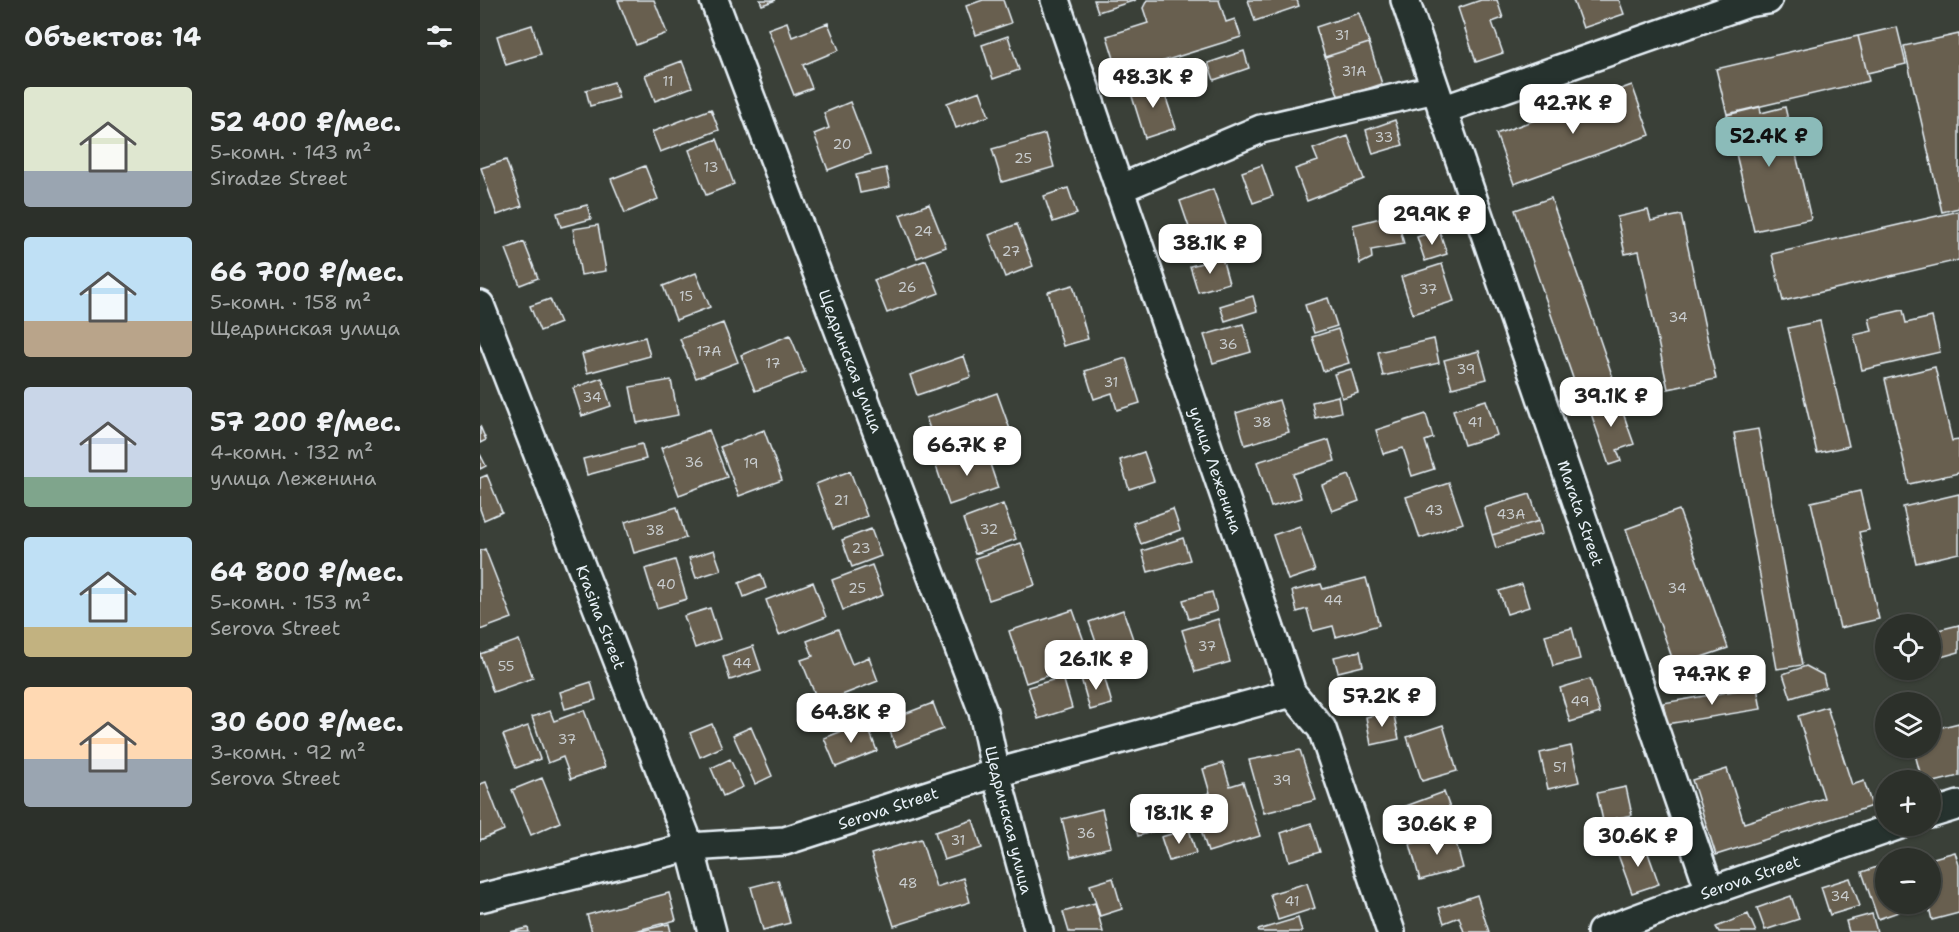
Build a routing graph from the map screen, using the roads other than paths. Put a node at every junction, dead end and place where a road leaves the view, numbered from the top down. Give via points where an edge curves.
1 (714, 0) edge
2 (1055, 0) edge
3 (1405, 0) edge
4 (1754, 1) edge
5 (1439, 99) junction
6 (1119, 189) junction
7 (480, 305) edge
8 (1292, 693) junction
9 (996, 773) junction
10 (1959, 805) edge
11 (1941, 811) edge
12 (1875, 834) edge
13 (690, 847) junction
14 (1710, 891) junction
15 (480, 898) edge
16 (712, 932) edge
17 (1039, 932) edge
18 (1391, 932) edge
19 (1601, 932) edge

1 - 9 street, Щедринская улица via 983,712
2 - 6 street, улица Леженина
3 - 5 street, Marata Street
4 - 5 street
5 - 6 street via 1261,129
5 - 14 street, Marata Street
6 - 8 street, улица Леженина
7 - 13 street, Krasina Street
8 - 9 street, Serova Street
8 - 18 street, улица Леженина via 1322,729
9 - 13 street, Serova Street via 785,841
9 - 17 street, Щедринская улица
10 - 11 street
12 - 14 street, Serova Street
13 - 15 street, Serova Street
13 - 16 street, Krasina Street
14 - 19 street, Serova Street

